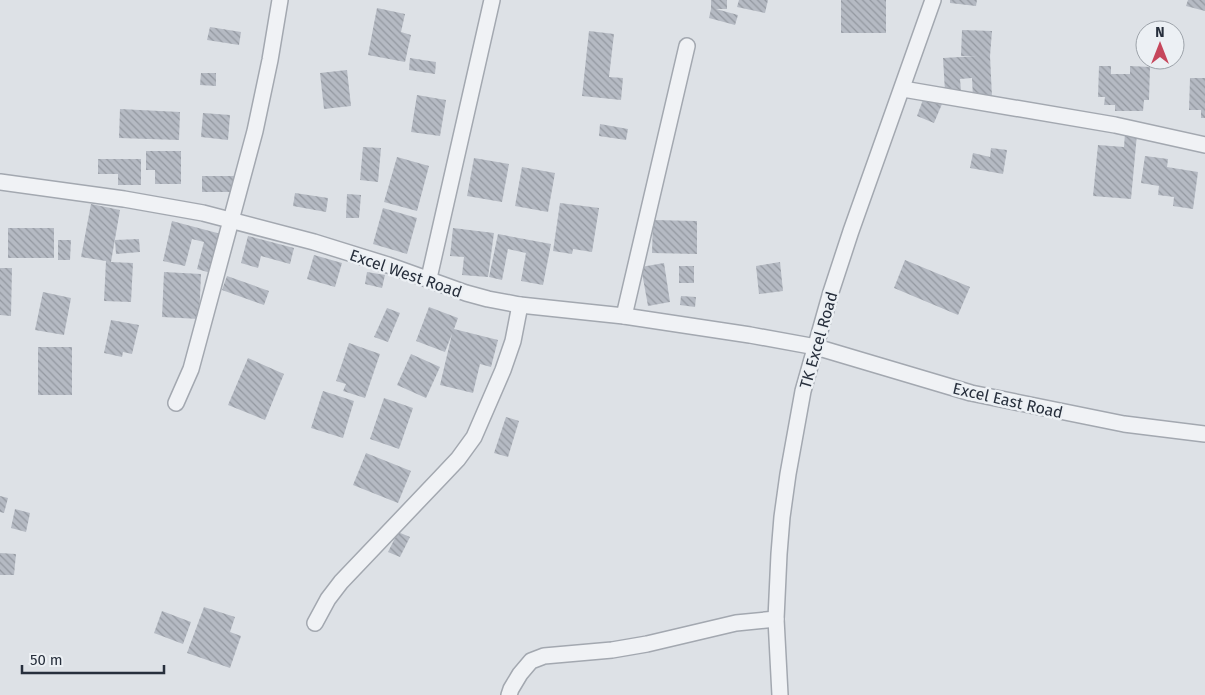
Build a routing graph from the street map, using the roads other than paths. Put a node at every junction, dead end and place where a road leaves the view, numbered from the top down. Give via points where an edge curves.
1 (280, 0) edge
2 (492, 0) edge
3 (933, 0) edge
4 (687, 46) dead end
5 (903, 90) junction
6 (1205, 145) edge
7 (0, 182) edge
8 (232, 219) junction
9 (429, 278) junction
10 (520, 305) junction
11 (624, 316) junction
12 (816, 346) junction
13 (176, 403) dead end
14 (1205, 434) edge
15 (776, 619) junction
16 (315, 623) dead end
17 (509, 695) edge
18 (780, 695) edge

1 - 8 street via 255,131
2 - 9 street
3 - 5 street, TK Excel Road
4 - 11 street
5 - 6 street via 1115,125
5 - 12 street, TK Excel Road via 851,231
7 - 8 street, Excel West Road via 124,199
8 - 9 street, Excel West Road
8 - 13 street via 191,369
9 - 10 street, Excel West Road via 466,294
10 - 11 street, Excel West Road
10 - 16 street via 503,370 474,437 442,477 341,582
11 - 12 street, Excel West Road
12 - 14 street, Excel East Road via 971,393 1124,424
12 - 15 street, TK Excel Road via 803,391 787,482
15 - 17 street via 736,623 612,650 544,656 531,661
15 - 18 street, TK Excel Road

